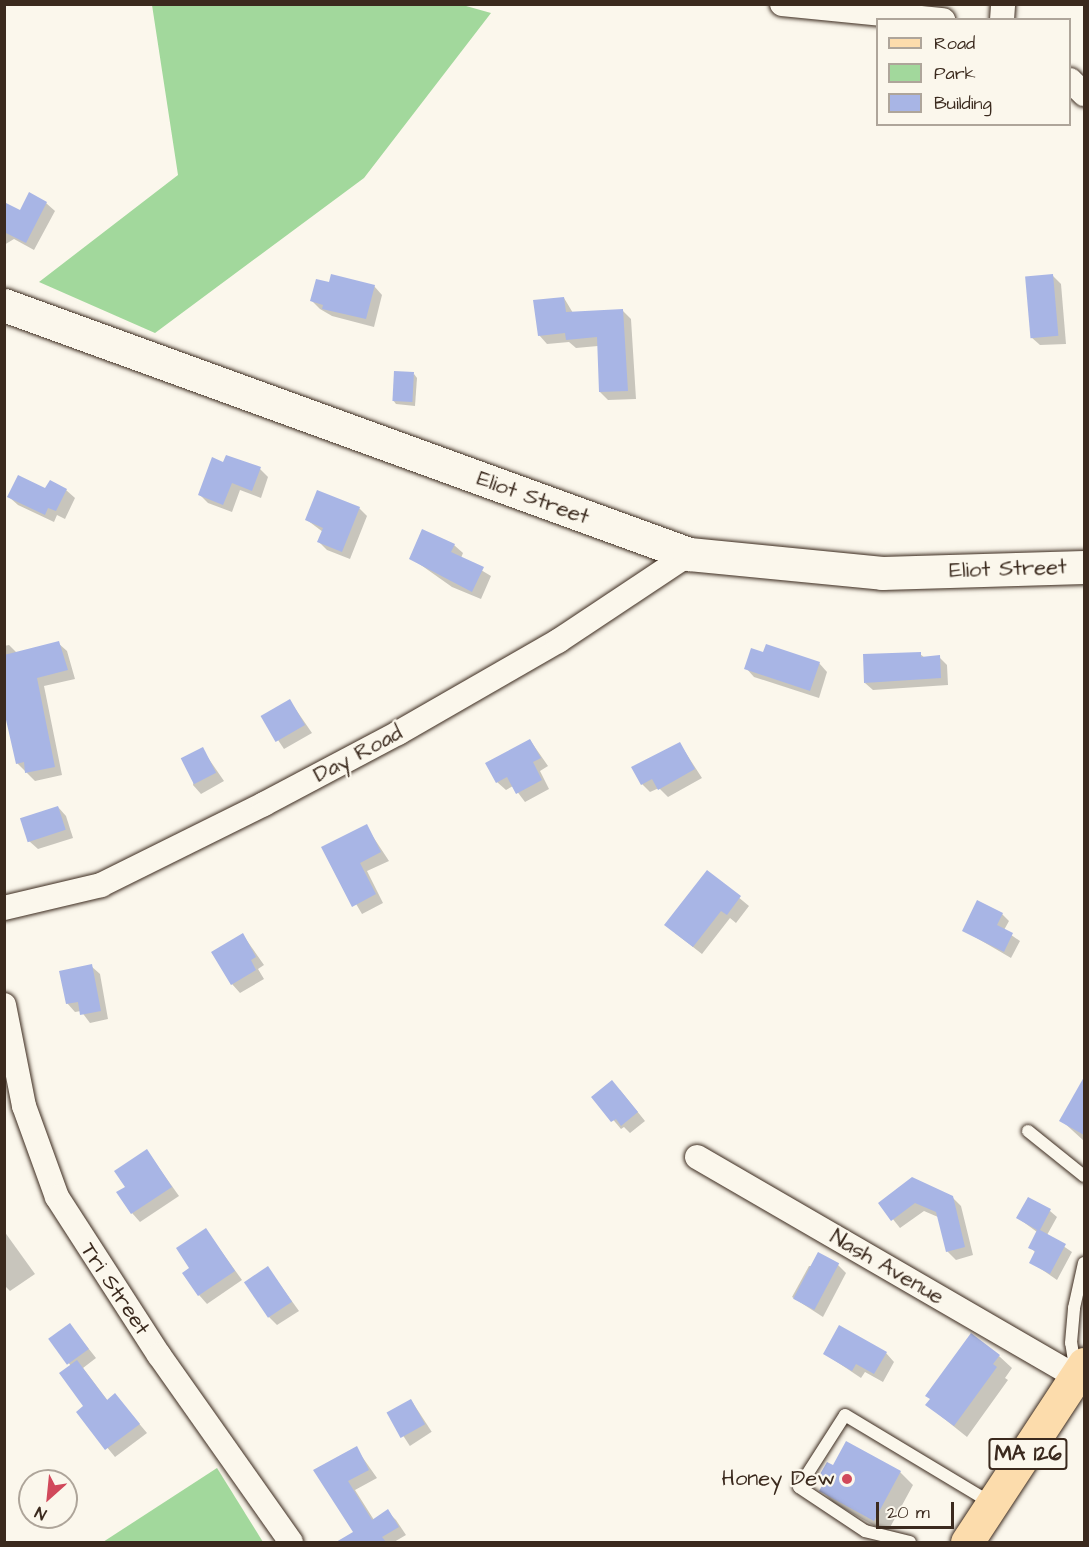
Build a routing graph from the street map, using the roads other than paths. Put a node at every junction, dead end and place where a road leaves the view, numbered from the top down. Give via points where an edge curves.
1 (782, 4) edge
2 (923, 18) edge
3 (1071, 81) edge
4 (1084, 94) edge
5 (5, 307) edge
6 (689, 555) junction
7 (1084, 567) edge
8 (4, 908) edge
9 (4, 1005) edge
10 (1028, 1131) dead end
11 (697, 1158) dead end
12 (1084, 1176) edge
13 (1084, 1263) edge
14 (1080, 1371) edge
15 (993, 1505) junction
16 (291, 1542) edge
17 (910, 1542) edge
18 (968, 1542) edge

1 - 2 street
3 - 4 street
5 - 6 street, Eliot Street
6 - 7 street, Eliot Street via 882,573
6 - 8 street, Day Road via 558,641 264,804 101,885
9 - 16 street, Tri Street via 24,1106 57,1197 159,1355
10 - 12 lane
11 - 14 street, Nash Avenue
13 - 14 lane via 1073,1320
14 - 15 main road, MA 126
15 - 17 lane via 845,1415 799,1487 865,1531
15 - 18 main road, MA 126

